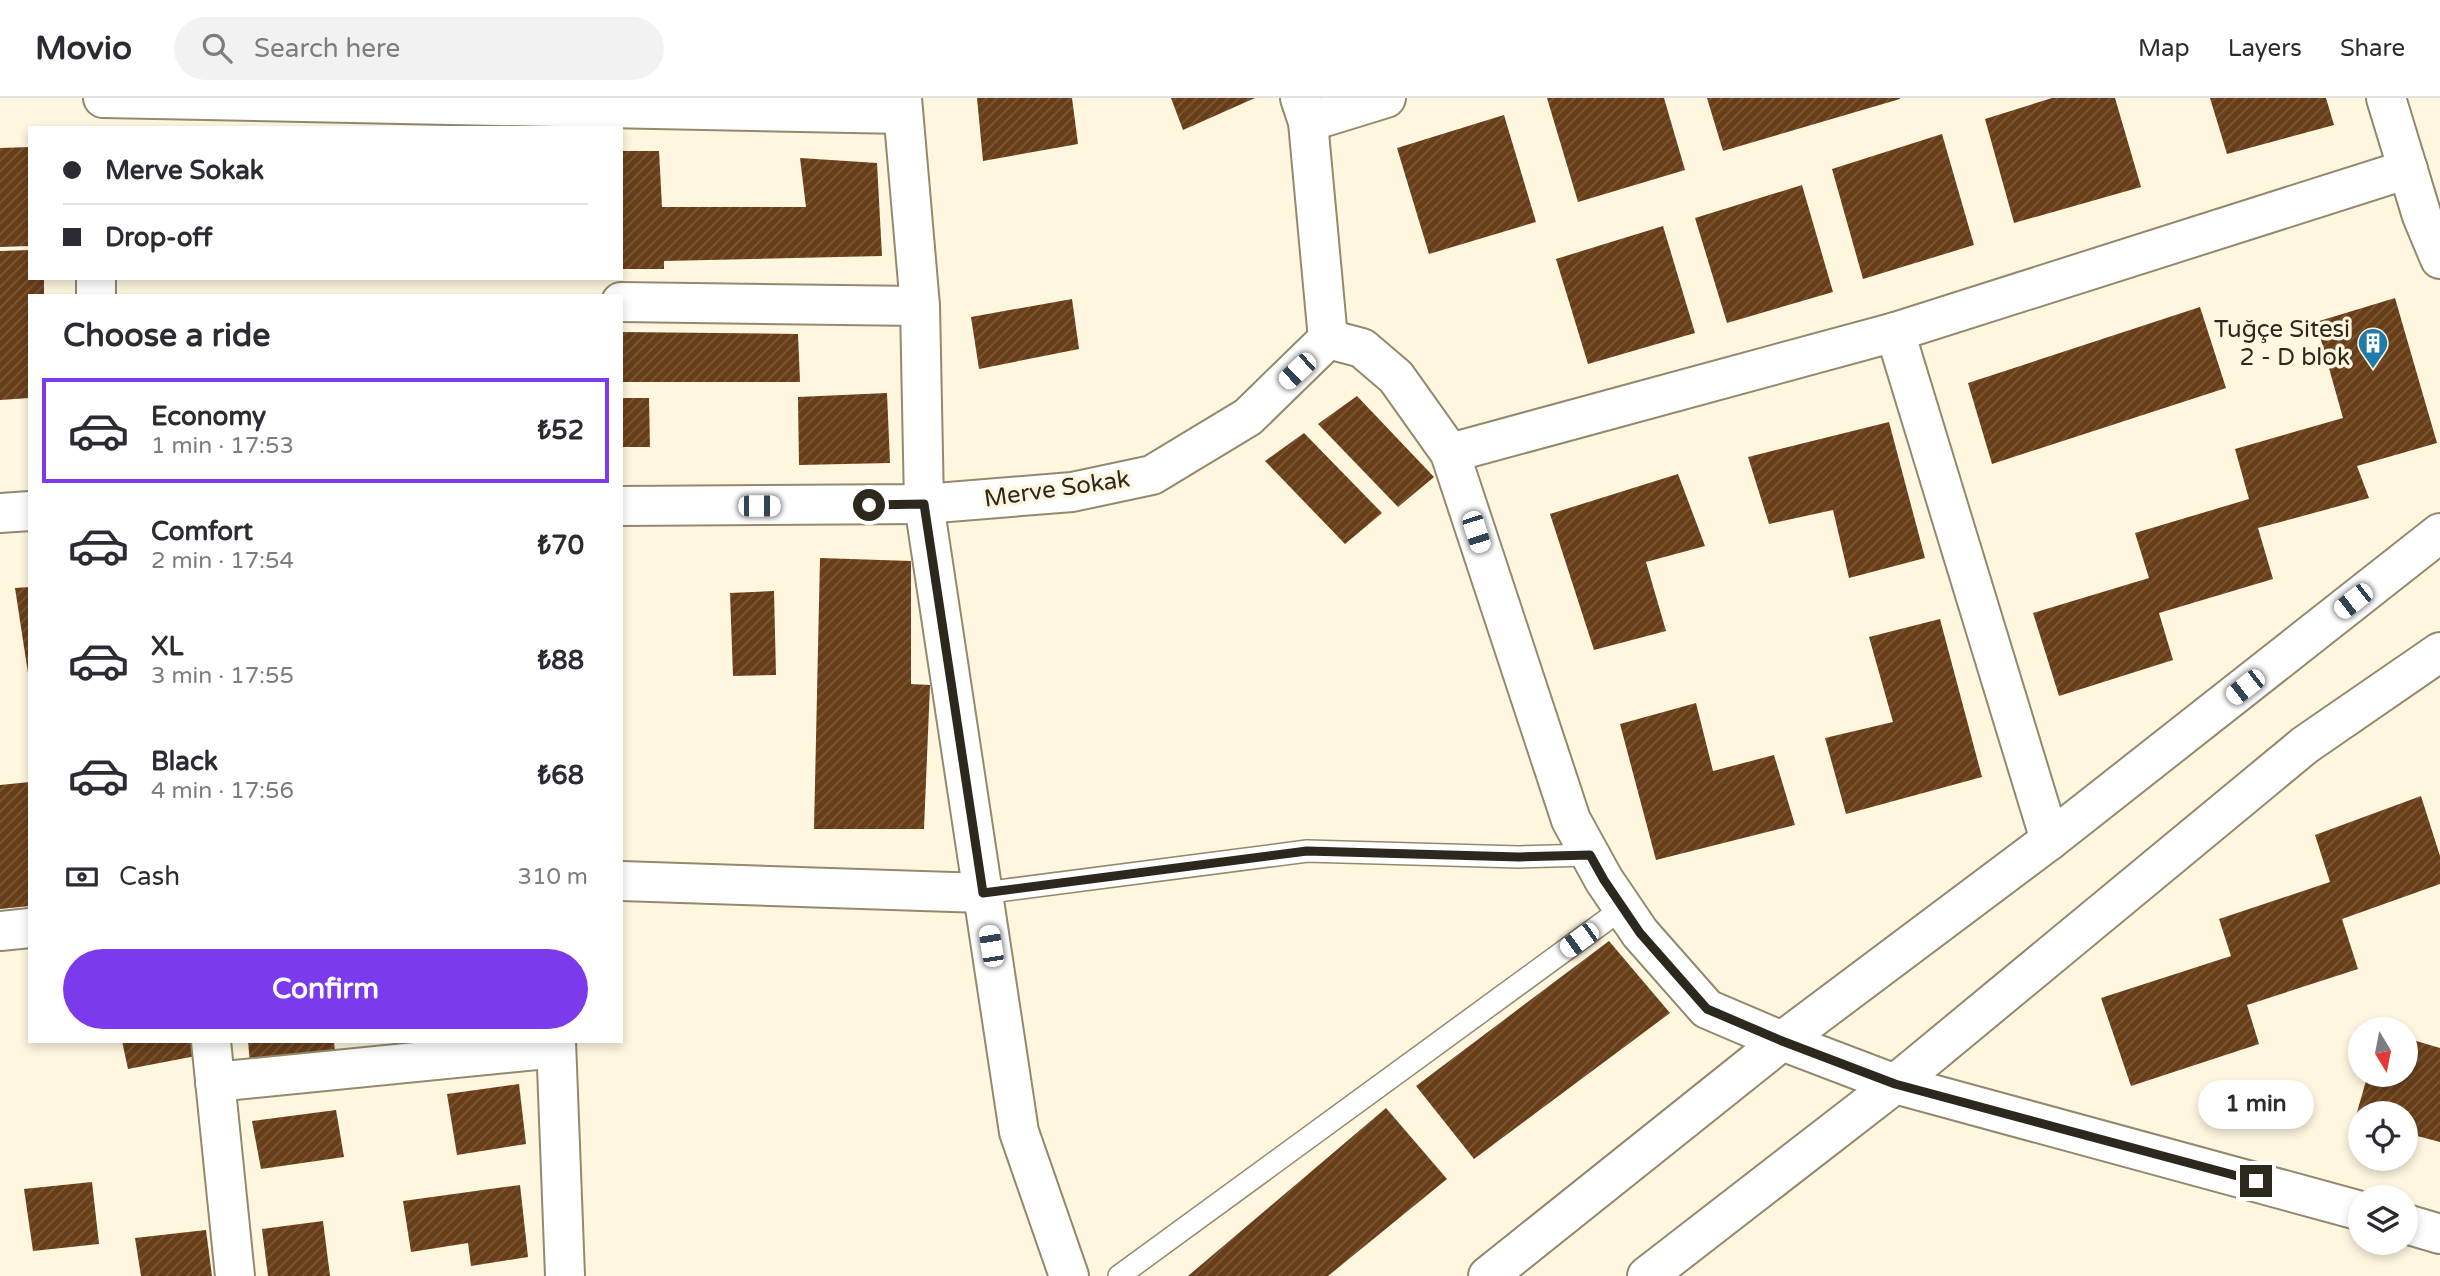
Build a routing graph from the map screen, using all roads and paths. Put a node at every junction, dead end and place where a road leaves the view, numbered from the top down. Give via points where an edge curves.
1 (103, 98) edge
2 (1385, 98) edge
3 (2386, 98) edge
4 (902, 106) edge
5 (1304, 110) edge
6 (102, 126) edge
7 (2408, 169) junction
8 (2440, 259) edge
9 (623, 302) edge
10 (920, 306) junction
11 (1895, 332) junction
12 (1328, 340) junction
13 (1450, 453) junction
14 (924, 504) junction
15 (623, 506) edge
16 (28, 511) edge
17 (0, 513) edge
18 (2440, 533) edge
19 (2440, 652) edge
20 (2050, 840) junction
21 (1590, 855) junction
22 (623, 881) edge
23 (983, 893) junction
24 (1623, 908) junction
25 (28, 928) edge
26 (0, 931) edge
27 (1782, 1041) junction
28 (211, 1043) edge
29 (556, 1045) edge
30 (215, 1082) junction
31 (1895, 1084) junction
32 (2348, 1207) edge
33 (2418, 1228) edge
34 (2440, 1234) edge
35 (235, 1276) edge
36 (565, 1276) edge
37 (1069, 1276) edge
38 (1119, 1276) edge
39 (1488, 1276) edge
40 (1647, 1276) edge

1 - 4 street
1 - 6 street
2 - 5 street
3 - 7 street
4 - 10 street
5 - 12 street
7 - 8 street
7 - 11 street
9 - 10 street
10 - 14 street
11 - 13 street
11 - 20 street
12 - 13 street via 1362,348 1396,377
12 - 14 street, Merve Sokak via 1248,417 1152,475 1072,492
13 - 21 street via 1572,820
14 - 15 street, Merve Sokak
14 - 23 street
16 - 17 street
18 - 20 street
19 - 31 street via 2305,745
20 - 27 street
21 - 23 lane via 1307,851
21 - 24 street
22 - 23 street
23 - 37 street via 1019,1132
24 - 27 street via 1707,1009
24 - 38 lane
25 - 26 street
27 - 31 street
27 - 39 street
28 - 30 street
29 - 30 street
29 - 36 street
30 - 35 street
31 - 32 street
31 - 40 street
33 - 34 street

